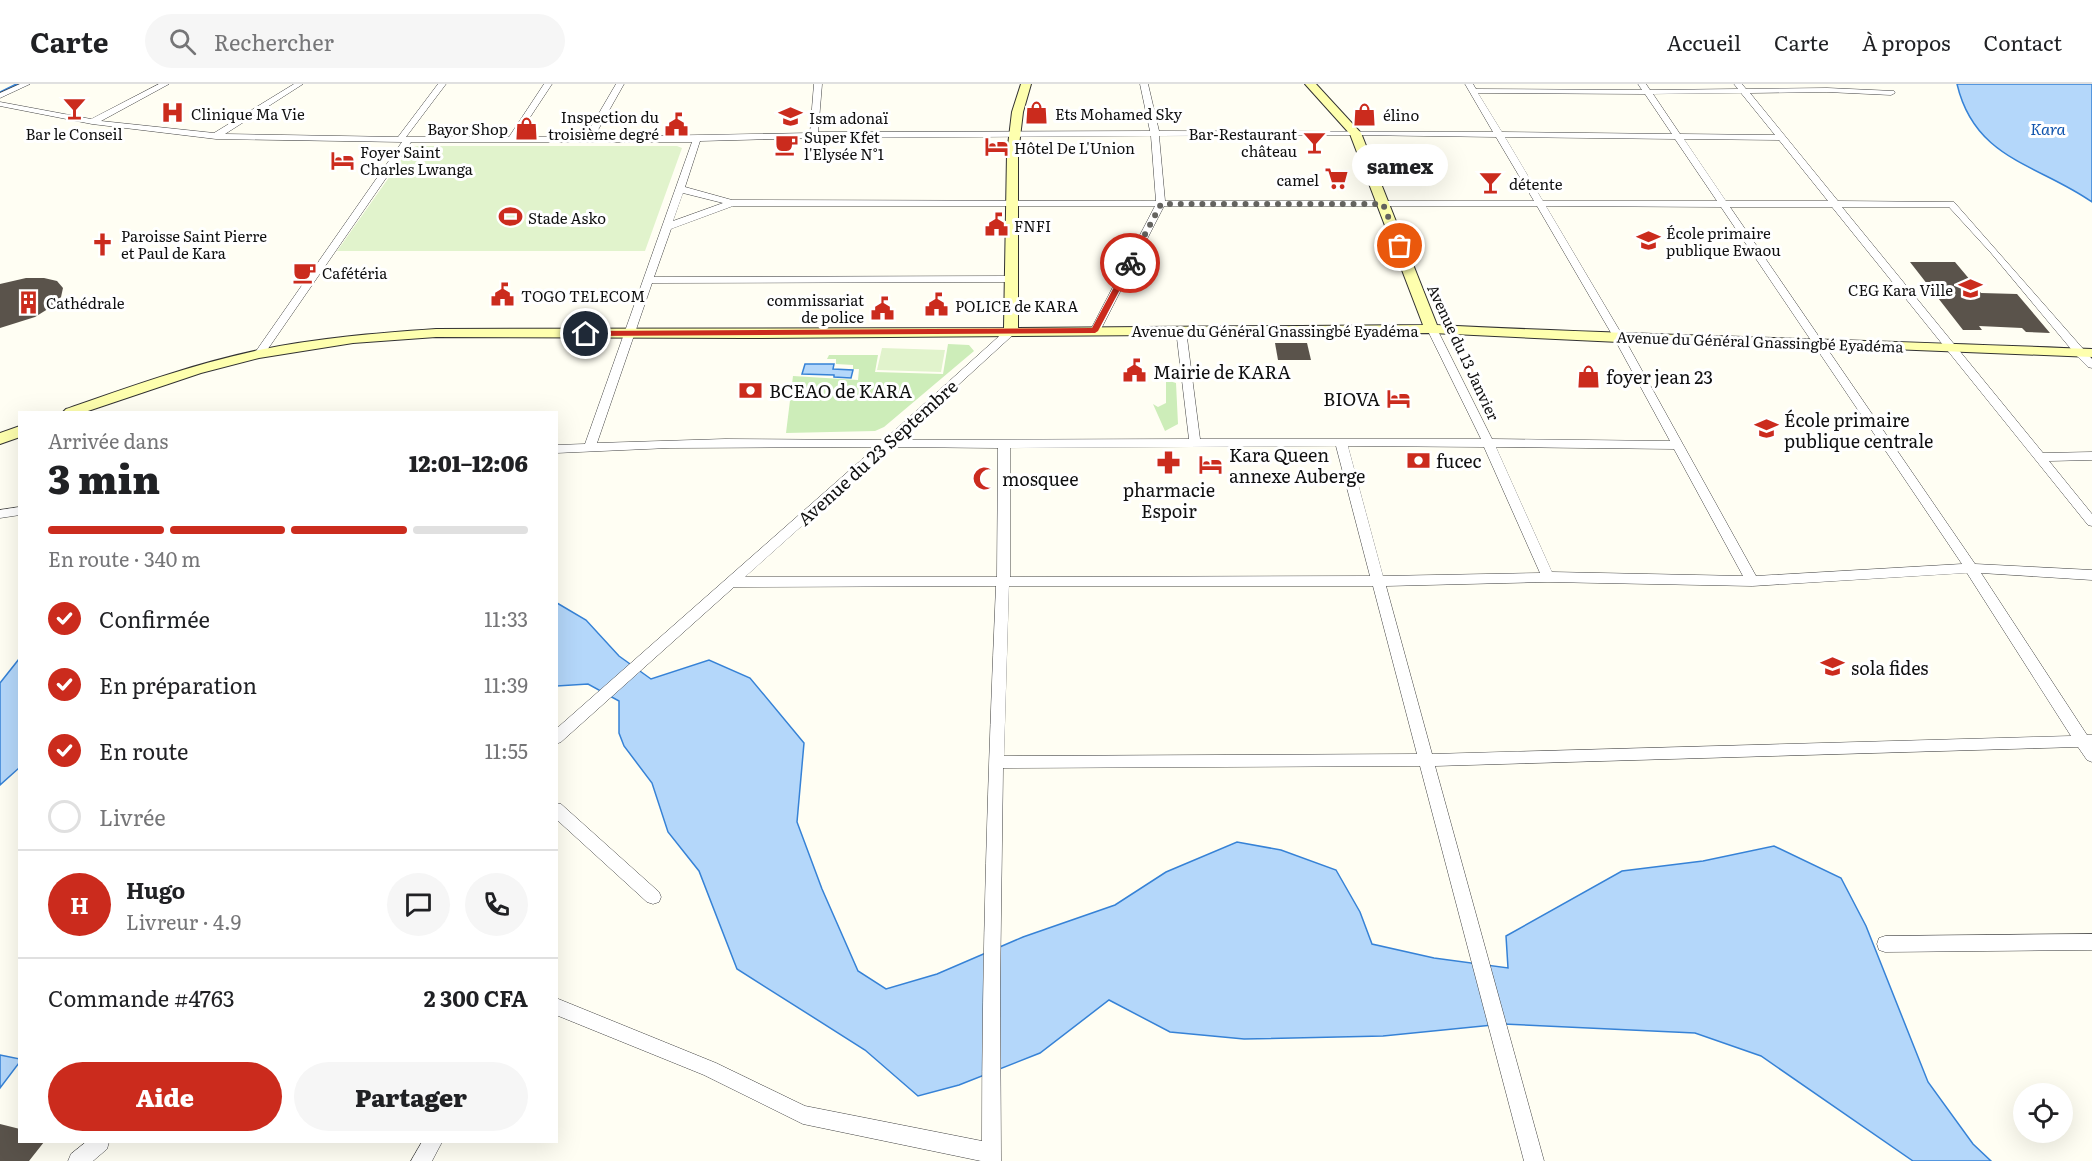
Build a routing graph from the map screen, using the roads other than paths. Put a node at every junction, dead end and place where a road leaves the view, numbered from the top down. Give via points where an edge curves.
1 (26, 84) edge
2 (165, 84) edge
3 (299, 84) edge
4 (442, 84) edge
5 (548, 84) edge
6 (620, 84) edge
7 (818, 84) edge
8 (1026, 84) edge
9 (1144, 84) edge
10 (1310, 84) edge
11 (1471, 87) edge
12 (1740, 87) edge
13 (1644, 88) edge
14 (1891, 93) dead end
15 (0, 96) edge
16 (0, 104) edge
17 (92, 122) junction
18 (1355, 133) junction
19 (1500, 133) junction
20 (1155, 134) junction
21 (814, 135) junction
22 (1012, 135) junction
23 (216, 136) junction
24 (1679, 136) junction
25 (589, 138) junction
26 (697, 138) junction
27 (1782, 138) junction
28 (512, 139) junction
29 (404, 140) junction
30 (680, 189) junction
31 (732, 203) junction
32 (1540, 203) junction
33 (1011, 204) junction
34 (1161, 204) junction
35 (1383, 204) junction
36 (1836, 204) junction
37 (1725, 205) junction
38 (666, 227) junction
39 (1009, 279) junction
40 (649, 280) junction
41 (1432, 329) junction
42 (1181, 330) junction
43 (1011, 331) junction
44 (1095, 331) junction
45 (629, 334) junction
46 (1619, 338) junction
47 (1817, 342) junction
48 (1950, 347) junction
49 (2084, 353) edge
50 (259, 354) junction
51 (2092, 365) edge
52 (74, 411) edge
53 (18, 432) edge
54 (0, 439) edge
55 (891, 442) junction
56 (1195, 442) junction
57 (1488, 442) junction
58 (1341, 443) junction
59 (1004, 444) junction
60 (1677, 445) junction
61 (590, 447) junction
62 (558, 449) edge
63 (2092, 456) edge
64 (2040, 457) junction
65 (18, 511) edge
66 (0, 514) edge
67 (2092, 522) edge
68 (1971, 568) junction
69 (2092, 575) edge
70 (1548, 577) junction
71 (1378, 581) junction
72 (1752, 581) junction
73 (730, 582) junction
74 (1003, 583) junction
75 (558, 736) edge
76 (2087, 741) edge
77 (2092, 756) edge
78 (1427, 760) junction
79 (996, 762) junction
80 (558, 811) edge
81 (653, 897) dead end
82 (2092, 942) edge
83 (1885, 944) dead end
84 (558, 1007) edge
85 (99, 1143) edge
86 (432, 1143) edge
87 (992, 1157) edge
88 (78, 1161) edge
89 (421, 1161) edge
90 (1534, 1161) edge

1 - 15 street
2 - 17 street
3 - 23 street
4 - 29 street
5 - 28 street
6 - 25 street
7 - 21 street
8 - 22 main road
9 - 20 street
10 - 18 main road, Avenue du 13 Janvier
11 - 13 street
11 - 19 street
12 - 13 street
12 - 14 street
12 - 27 street
13 - 24 street
16 - 17 street
17 - 23 street
18 - 19 street
18 - 20 street
18 - 35 main road, Avenue du 13 Janvier
19 - 24 street
19 - 32 street
20 - 22 street
20 - 34 street
21 - 22 street
21 - 26 street
22 - 33 main road
23 - 29 street
24 - 27 street
24 - 37 street
25 - 26 street
25 - 28 street
26 - 30 street
27 - 36 street
28 - 29 street
29 - 50 street
30 - 31 street
30 - 38 street
31 - 33 street
31 - 38 street
32 - 35 street
32 - 37 street
32 - 46 street
33 - 34 street
33 - 39 main road
34 - 35 street
34 - 44 street
35 - 41 main road, Avenue du 13 Janvier
36 - 37 street
36 - 48 street
36 - 49 street via 1951,204
37 - 47 street
38 - 40 street
39 - 40 street
39 - 43 main road
40 - 45 street
41 - 42 main road, Avenue du Général Gnassingbé Eyadéma
41 - 46 main road, Avenue du Général Gnassingbé Eyadéma
41 - 57 street, Avenue du 13 Janvier
42 - 44 main road, Avenue du Général Gnassingbé Eyadéma
42 - 56 street
43 - 44 main road, Avenue du Général Gnassingbé Eyadéma
43 - 45 main road, Avenue du Général Gnassingbé Eyadéma
43 - 55 street, Avenue du 23 Septembre
45 - 50 main road, Avenue du Général Gnassingbé Eyadéma via 394,335
45 - 61 street
46 - 47 main road, Avenue du Général Gnassingbé Eyadéma
46 - 60 street
47 - 48 main road, Avenue du Général Gnassingbé Eyadéma
47 - 68 street
48 - 49 main road, Avenue du Général Gnassingbé Eyadéma
48 - 64 street
49 - 51 street
50 - 52 main road, Avenue du Général Gnassingbé Eyadéma via 196,370
53 - 54 main road
55 - 59 street
55 - 61 street
55 - 73 street, Avenue du 23 Septembre
56 - 58 street
56 - 59 street
57 - 58 street
57 - 60 street
57 - 70 street, Avenue du 13 Janvier
58 - 71 street
59 - 74 street
60 - 72 street
61 - 62 street
63 - 64 street
64 - 67 street
65 - 66 street
68 - 69 street
68 - 72 street
68 - 76 street
70 - 71 street
70 - 72 street
71 - 74 street
71 - 78 street
73 - 74 street
73 - 75 street, Avenue du 23 Septembre
74 - 79 street
76 - 77 street
76 - 78 street
78 - 79 street
78 - 90 street
79 - 87 street
80 - 81 street
82 - 83 street
84 - 87 street via 710,1069 803,1115
85 - 88 street
86 - 89 street

